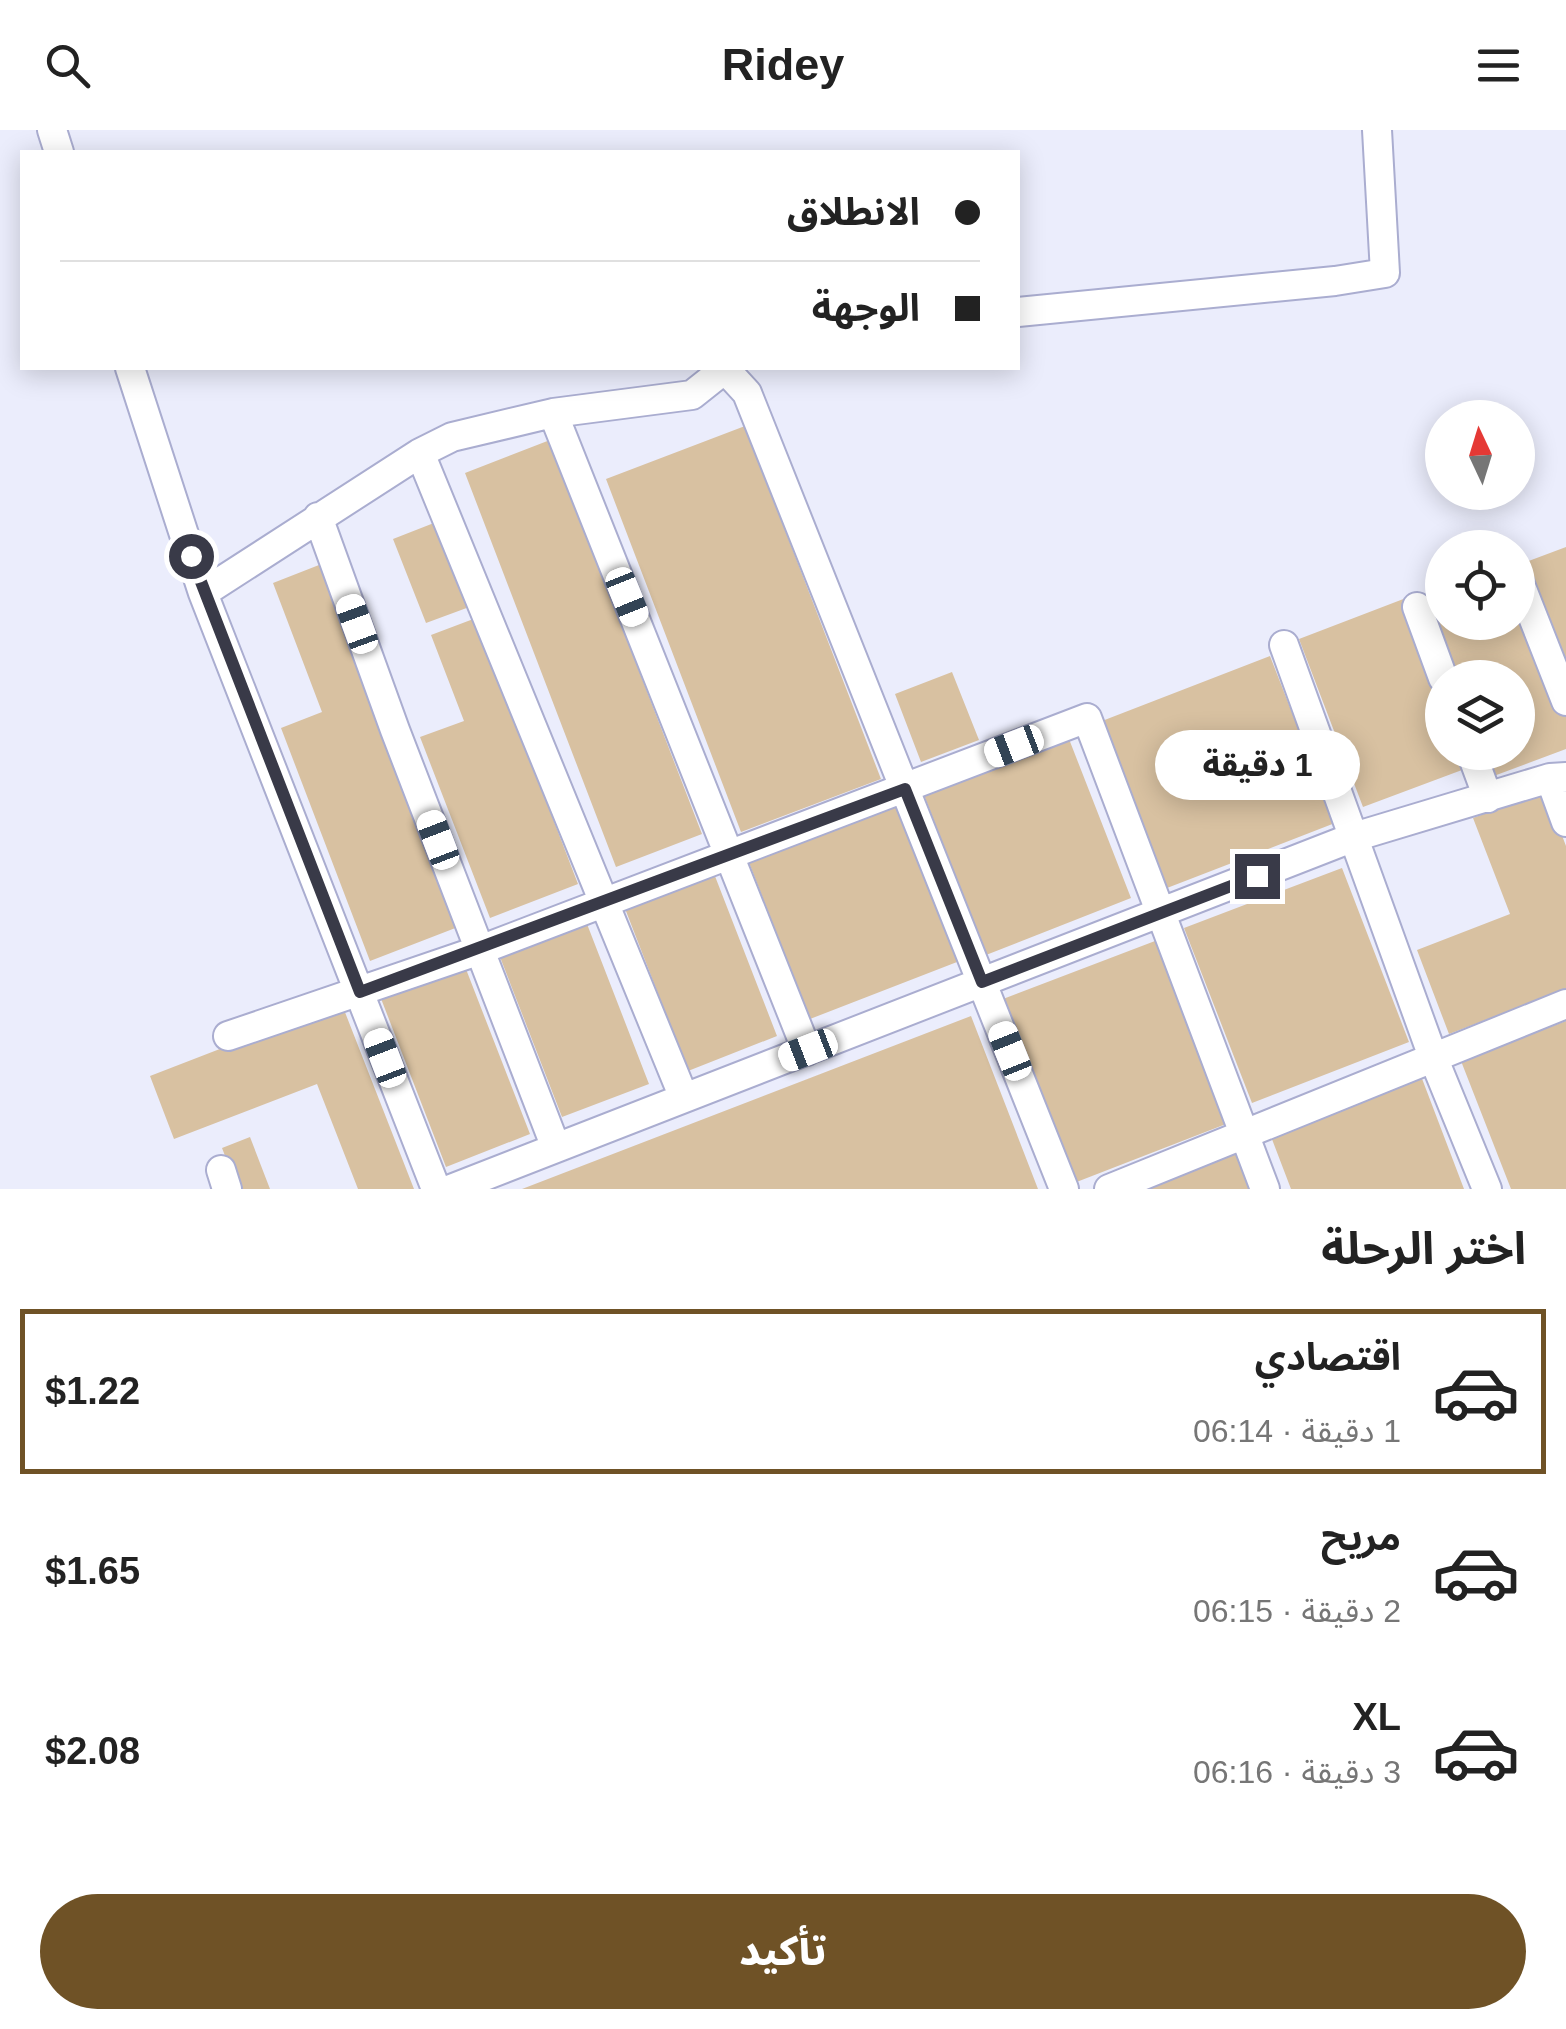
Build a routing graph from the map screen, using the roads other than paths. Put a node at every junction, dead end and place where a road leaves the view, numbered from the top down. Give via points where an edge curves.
1 (1376, 130) edge
2 (1020, 312) edge
3 (131, 370) edge
4 (723, 370) edge
5 (727, 370) edge
6 (553, 413) junction
7 (420, 453) junction
8 (318, 517) junction
9 (203, 594) junction
10 (1417, 607) dead end
11 (1535, 622) edge
12 (1284, 645) dead end
13 (1436, 660) edge
14 (1566, 701) edge
15 (1478, 770) edge
16 (1558, 778) edge
17 (905, 789) junction
18 (1488, 798) junction
19 (1566, 822) edge
20 (1354, 837) junction
21 (731, 856) junction
22 (604, 903) junction
23 (1160, 914) junction
24 (480, 950) junction
25 (982, 982) junction
26 (360, 992) junction
27 (1566, 1004) edge
28 (228, 1036) dead end
29 (808, 1050) junction
30 (1433, 1056) junction
31 (684, 1098) junction
32 (1244, 1135) junction
33 (556, 1148) junction
34 (436, 1189) edge
35 (451, 1189) edge
36 (1064, 1189) edge
37 (1110, 1189) edge
38 (1266, 1189) edge
39 (1487, 1189) edge

1 - 2 street via 1385,273
3 - 9 street
4 - 6 street via 692,395
5 - 17 street via 747,393
6 - 7 street via 452,437
6 - 21 street
7 - 8 street
7 - 22 street
8 - 9 street
8 - 24 street
9 - 26 street
10 - 13 street
11 - 14 street
12 - 20 street
15 - 18 street
16 - 18 street
16 - 19 street
17 - 21 street
17 - 23 street via 1087,718
17 - 25 street
18 - 20 street
20 - 23 street
20 - 30 street
21 - 22 street
21 - 29 street
22 - 24 street
22 - 31 street
23 - 25 street
23 - 32 street
24 - 26 street
24 - 33 street
25 - 29 street
25 - 36 street
26 - 28 street
26 - 34 street
27 - 30 street
29 - 31 street
30 - 32 street
30 - 39 street
31 - 33 street
32 - 37 street
32 - 38 street
33 - 35 street

